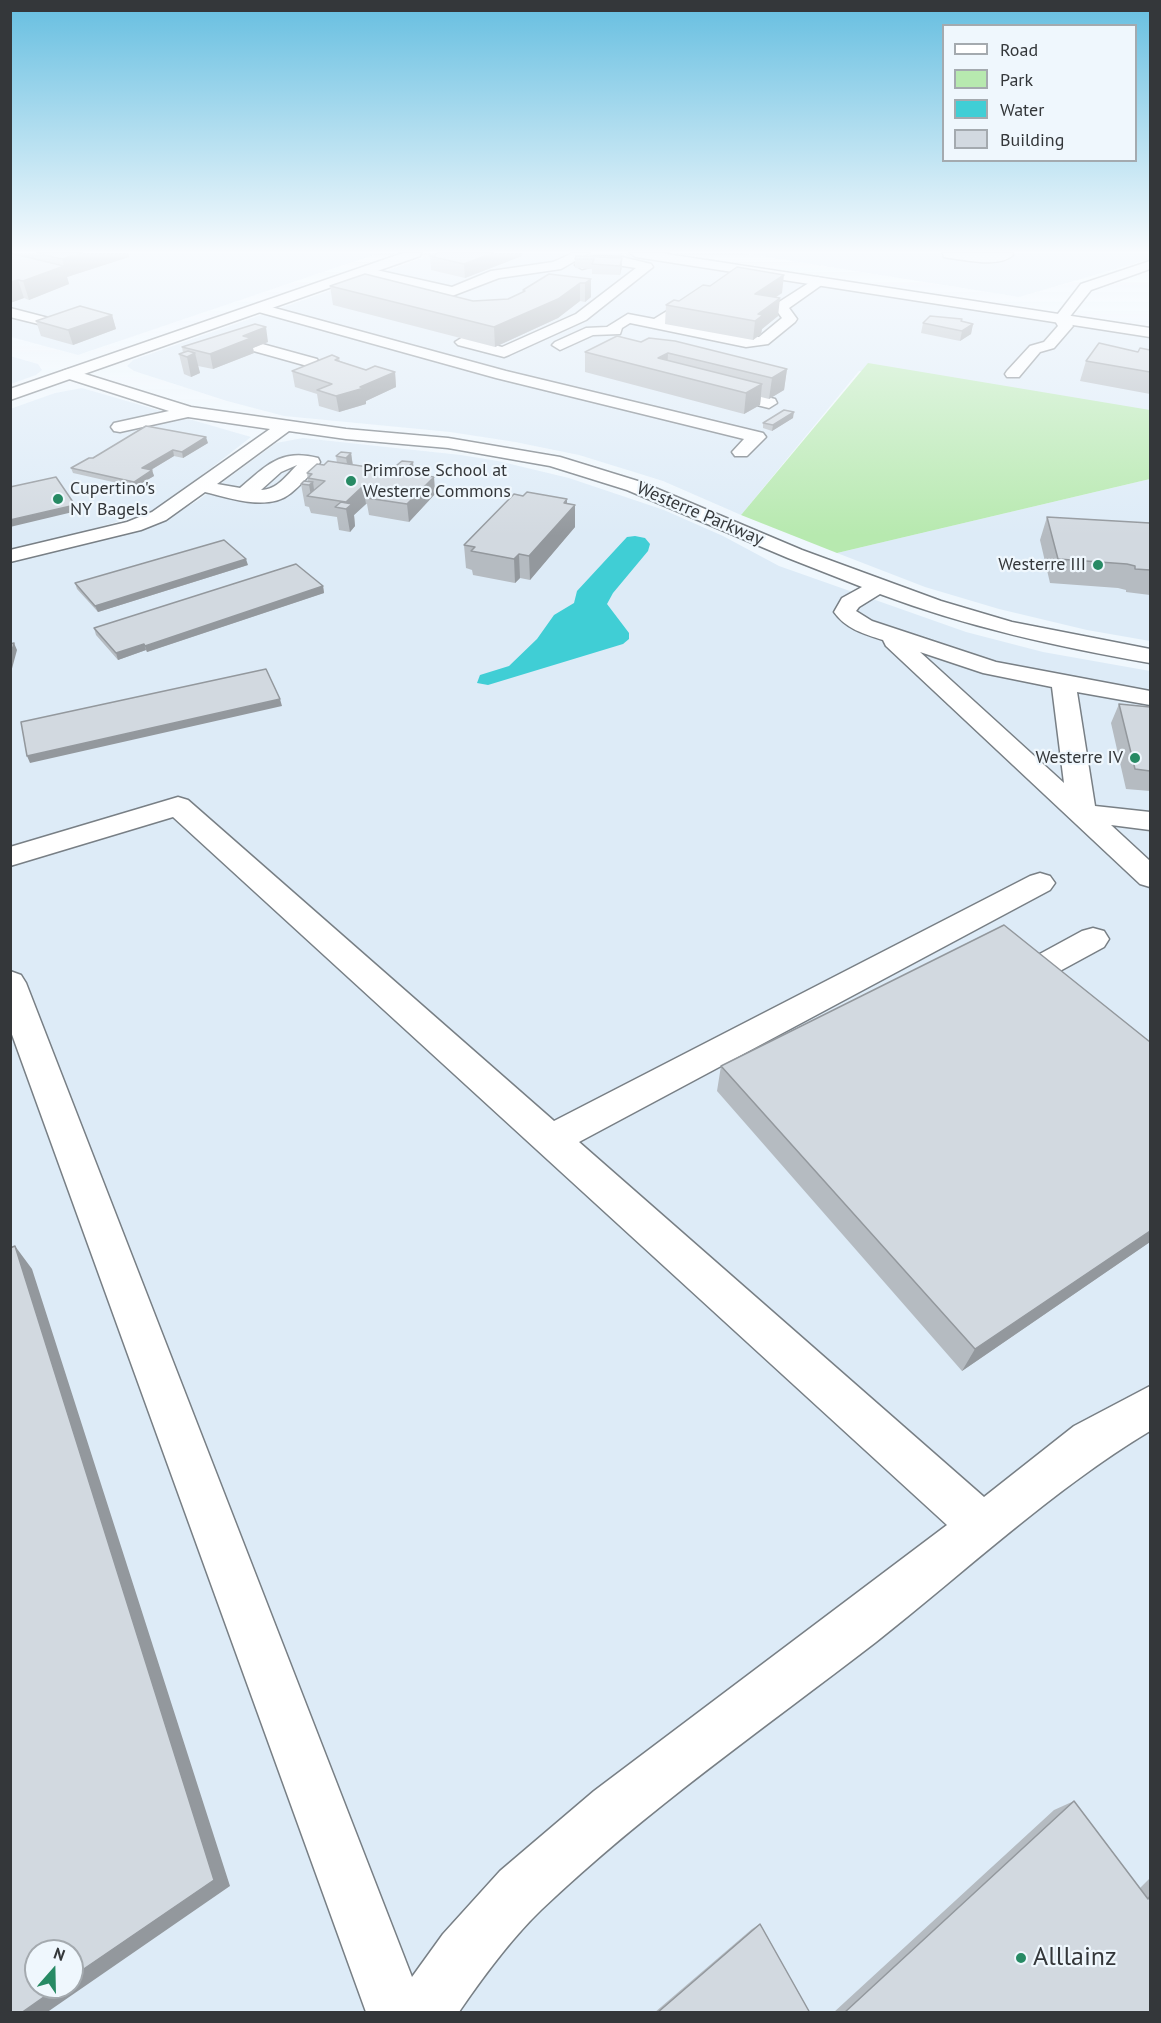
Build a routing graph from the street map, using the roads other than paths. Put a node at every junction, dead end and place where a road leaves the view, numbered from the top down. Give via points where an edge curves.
1 (146, 347) edge
2 (255, 347) edge
3 (402, 347) edge
4 (485, 347) edge
5 (514, 347) edge
6 (554, 347) edge
7 (768, 347) edge
8 (1041, 347) edge
9 (544, 352) dead end
10 (758, 356) dead end
11 (311, 362) edge
12 (95, 365) junction
13 (518, 366) dead end
14 (69, 374) junction
15 (1013, 374) dead end
16 (502, 375) junction
17 (701, 386) edge
18 (10, 395) edge
19 (769, 403) edge
20 (189, 412) junction
21 (239, 418) junction
22 (120, 427) dead end
23 (284, 427) junction
24 (741, 452) dead end
25 (201, 486) junction
26 (244, 495) dead end
27 (10, 556) edge
28 (876, 586) junction
29 (886, 633) junction
30 (1150, 656) edge
31 (1064, 683) junction
32 (1150, 698) edge
33 (1082, 813) junction
34 (1150, 821) edge
35 (10, 857) edge
36 (1150, 877) edge
37 (1040, 883) dead end
38 (1093, 939) dead end
39 (1025, 976) edge
40 (10, 982) edge
41 (550, 1140) junction
42 (1150, 1407) edge
43 (983, 1527) junction
44 (396, 2013) edge
45 (423, 2013) edge

1 - 12 street
2 - 11 street
3 - 16 street
4 - 5 street via 504,352
6 - 9 street
7 - 10 street
8 - 15 street
12 - 14 street
12 - 21 street, Westerre Parkway via 231,408
13 - 16 street
14 - 18 street
14 - 20 street, Westerre Parkway
16 - 24 street via 600,400 590,412 707,442 726,431 757,437
17 - 19 street
20 - 21 street, Westerre Parkway
20 - 22 street
21 - 23 street, Westerre Parkway
23 - 25 street
23 - 28 street, Westerre Parkway via 512,452 592,471
25 - 26 street
25 - 27 street via 169,510 142,523
28 - 29 street via 850,603 845,612 850,618
28 - 30 street, Westerre Parkway via 1006,628
29 - 31 street via 991,668
29 - 33 street
31 - 32 street
31 - 33 street
33 - 34 street
33 - 36 street
35 - 41 street via 178,806
37 - 41 street
38 - 39 street
40 - 44 street
41 - 43 street
42 - 43 street via 1090,1442
43 - 45 street via 613,1810 519,1891 464,1955

